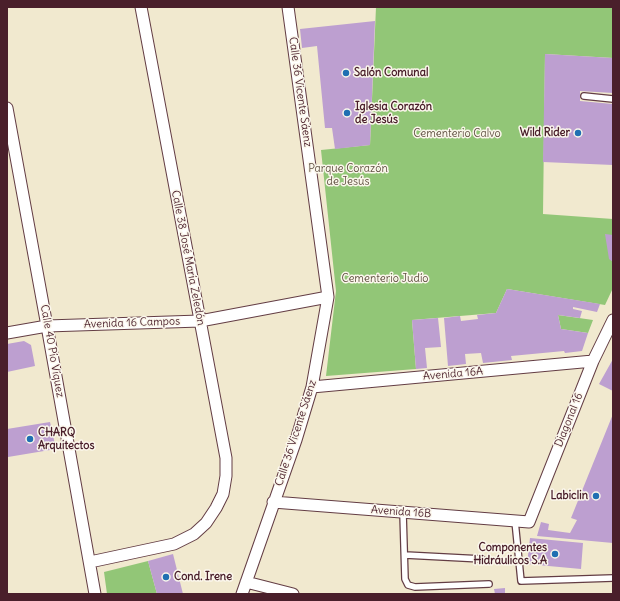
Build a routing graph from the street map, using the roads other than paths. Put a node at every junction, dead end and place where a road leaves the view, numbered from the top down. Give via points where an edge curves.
1 (141, 7) edge
2 (288, 7) edge
3 (584, 96) dead end
4 (613, 99) edge
5 (7, 108) edge
6 (328, 297) junction
7 (613, 320) edge
8 (200, 321) junction
9 (47, 326) junction
10 (7, 333) edge
11 (593, 361) junction
12 (312, 387) junction
13 (273, 502) junction
14 (403, 513) junction
15 (515, 521) junction
16 (529, 522) joint
17 (405, 555) junction
18 (482, 559) dead end
19 (90, 562) junction
20 (613, 578) edge
21 (246, 582) junction
22 (489, 584) dead end
23 (94, 594) edge
24 (242, 594) edge
25 (293, 594) edge

1 - 8 street, Calle 38 José María Zeledón
2 - 6 street, Calle 36 Vicente Sáenz
3 - 4 lane
5 - 9 street, Calle 40 Pío Víquez
6 - 8 street, Avenida 16 Campos
6 - 12 street, Calle 36 Vicente Sáenz
7 - 11 street, Diagonal 16
8 - 9 street, Avenida 16 Campos
8 - 19 street, Calle 38 José María Zeledón via 226,458 223,494 206,523 194,534 174,544
9 - 10 street, Avenida 16 Campos
9 - 19 street, Calle 40 Pío Víquez
11 - 12 street, Avenida 16A
11 - 16 street, Diagonal 16
12 - 13 street, Calle 36 Vicente Sáenz
13 - 14 street, Avenida 16B
13 - 21 street, Calle 36 Vicente Sáenz
14 - 15 street, Avenida 16B
14 - 17 lane
15 - 16 street, Avenida 16B
15 - 20 lane via 521,580
17 - 18 lane
17 - 22 lane via 405,579 408,585
19 - 23 street, Calle 40 Pío Víquez
21 - 24 street, Calle 36 Vicente Sáenz
21 - 25 street

